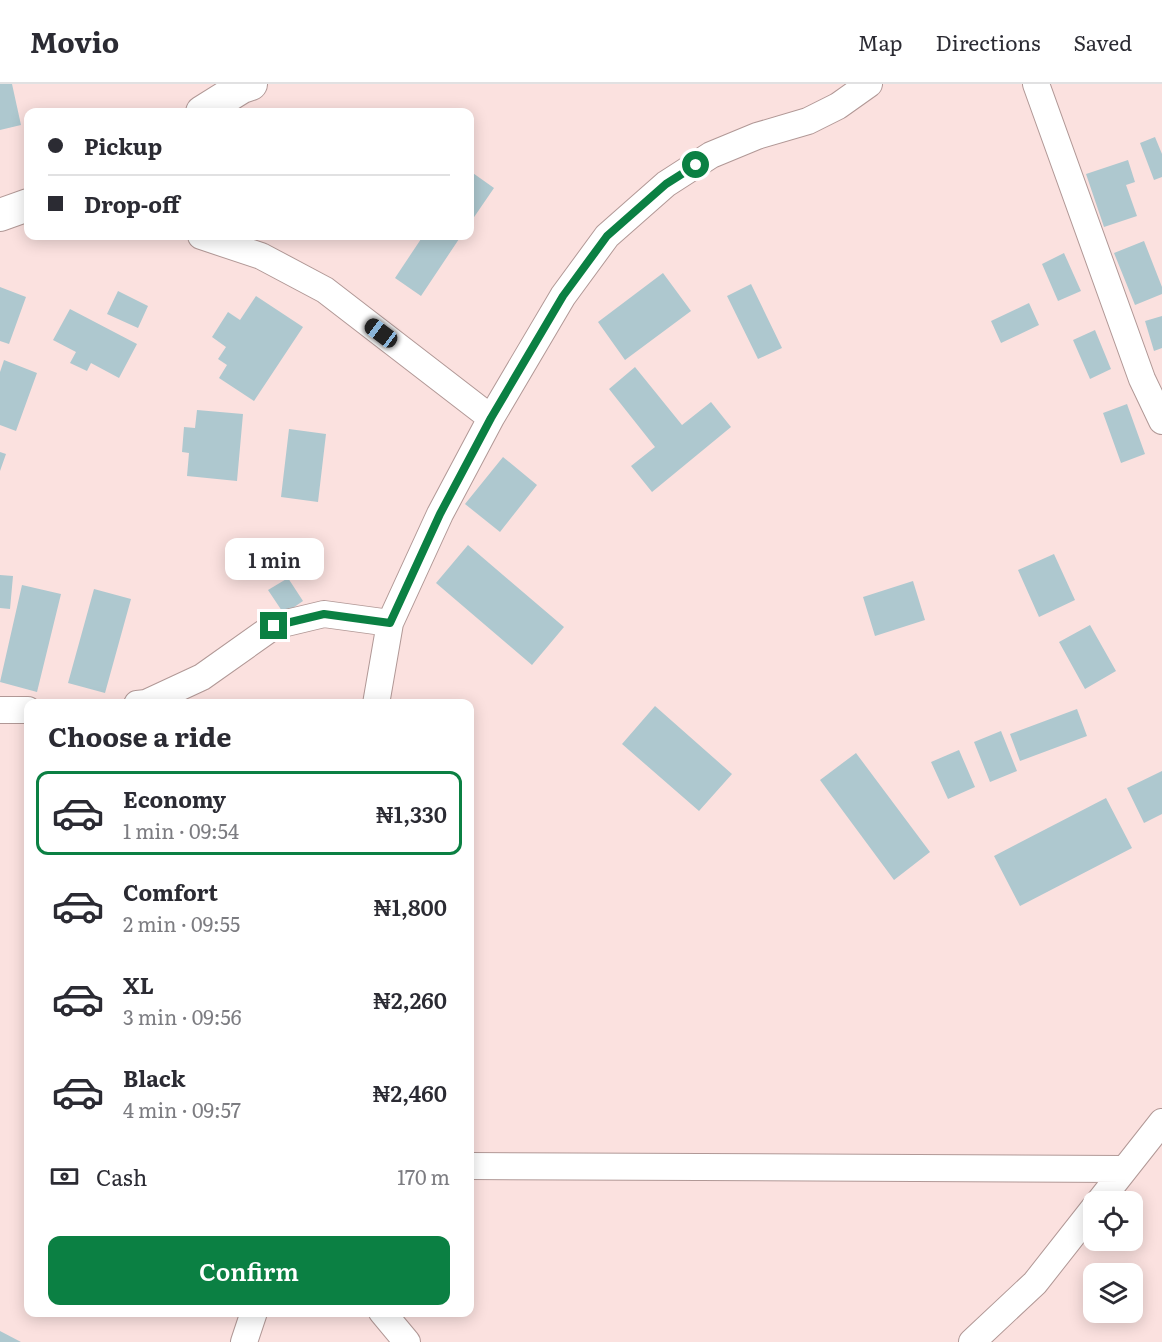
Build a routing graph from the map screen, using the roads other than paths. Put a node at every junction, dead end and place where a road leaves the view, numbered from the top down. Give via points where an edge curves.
1 (869, 84) edge
2 (1036, 84) edge
3 (245, 85) edge
4 (208, 108) edge
5 (24, 206) edge
6 (0, 215) edge
7 (213, 240) edge
8 (491, 418) junction
9 (1162, 421) edge
10 (390, 623) junction
11 (155, 699) edge
12 (377, 699) edge
13 (0, 710) edge
14 (24, 710) edge
15 (1162, 1122) edge
16 (474, 1166) edge
17 (1124, 1169) junction
18 (1107, 1191) edge
19 (1083, 1222) edge
20 (252, 1317) edge
21 (386, 1317) edge
22 (244, 1342) edge
23 (407, 1342) edge
24 (972, 1342) edge

1 - 8 street via 808,122 757,136 711,155 666,184 607,236 563,296
2 - 9 street via 1142,380
3 - 4 street
5 - 6 street
7 - 8 street via 261,256 325,290
8 - 10 street via 440,514
10 - 11 street via 324,614 274,626 202,677
10 - 12 street
13 - 14 street
15 - 17 street
16 - 17 street
17 - 18 street
19 - 24 street via 1035,1283
20 - 22 street
21 - 23 street

